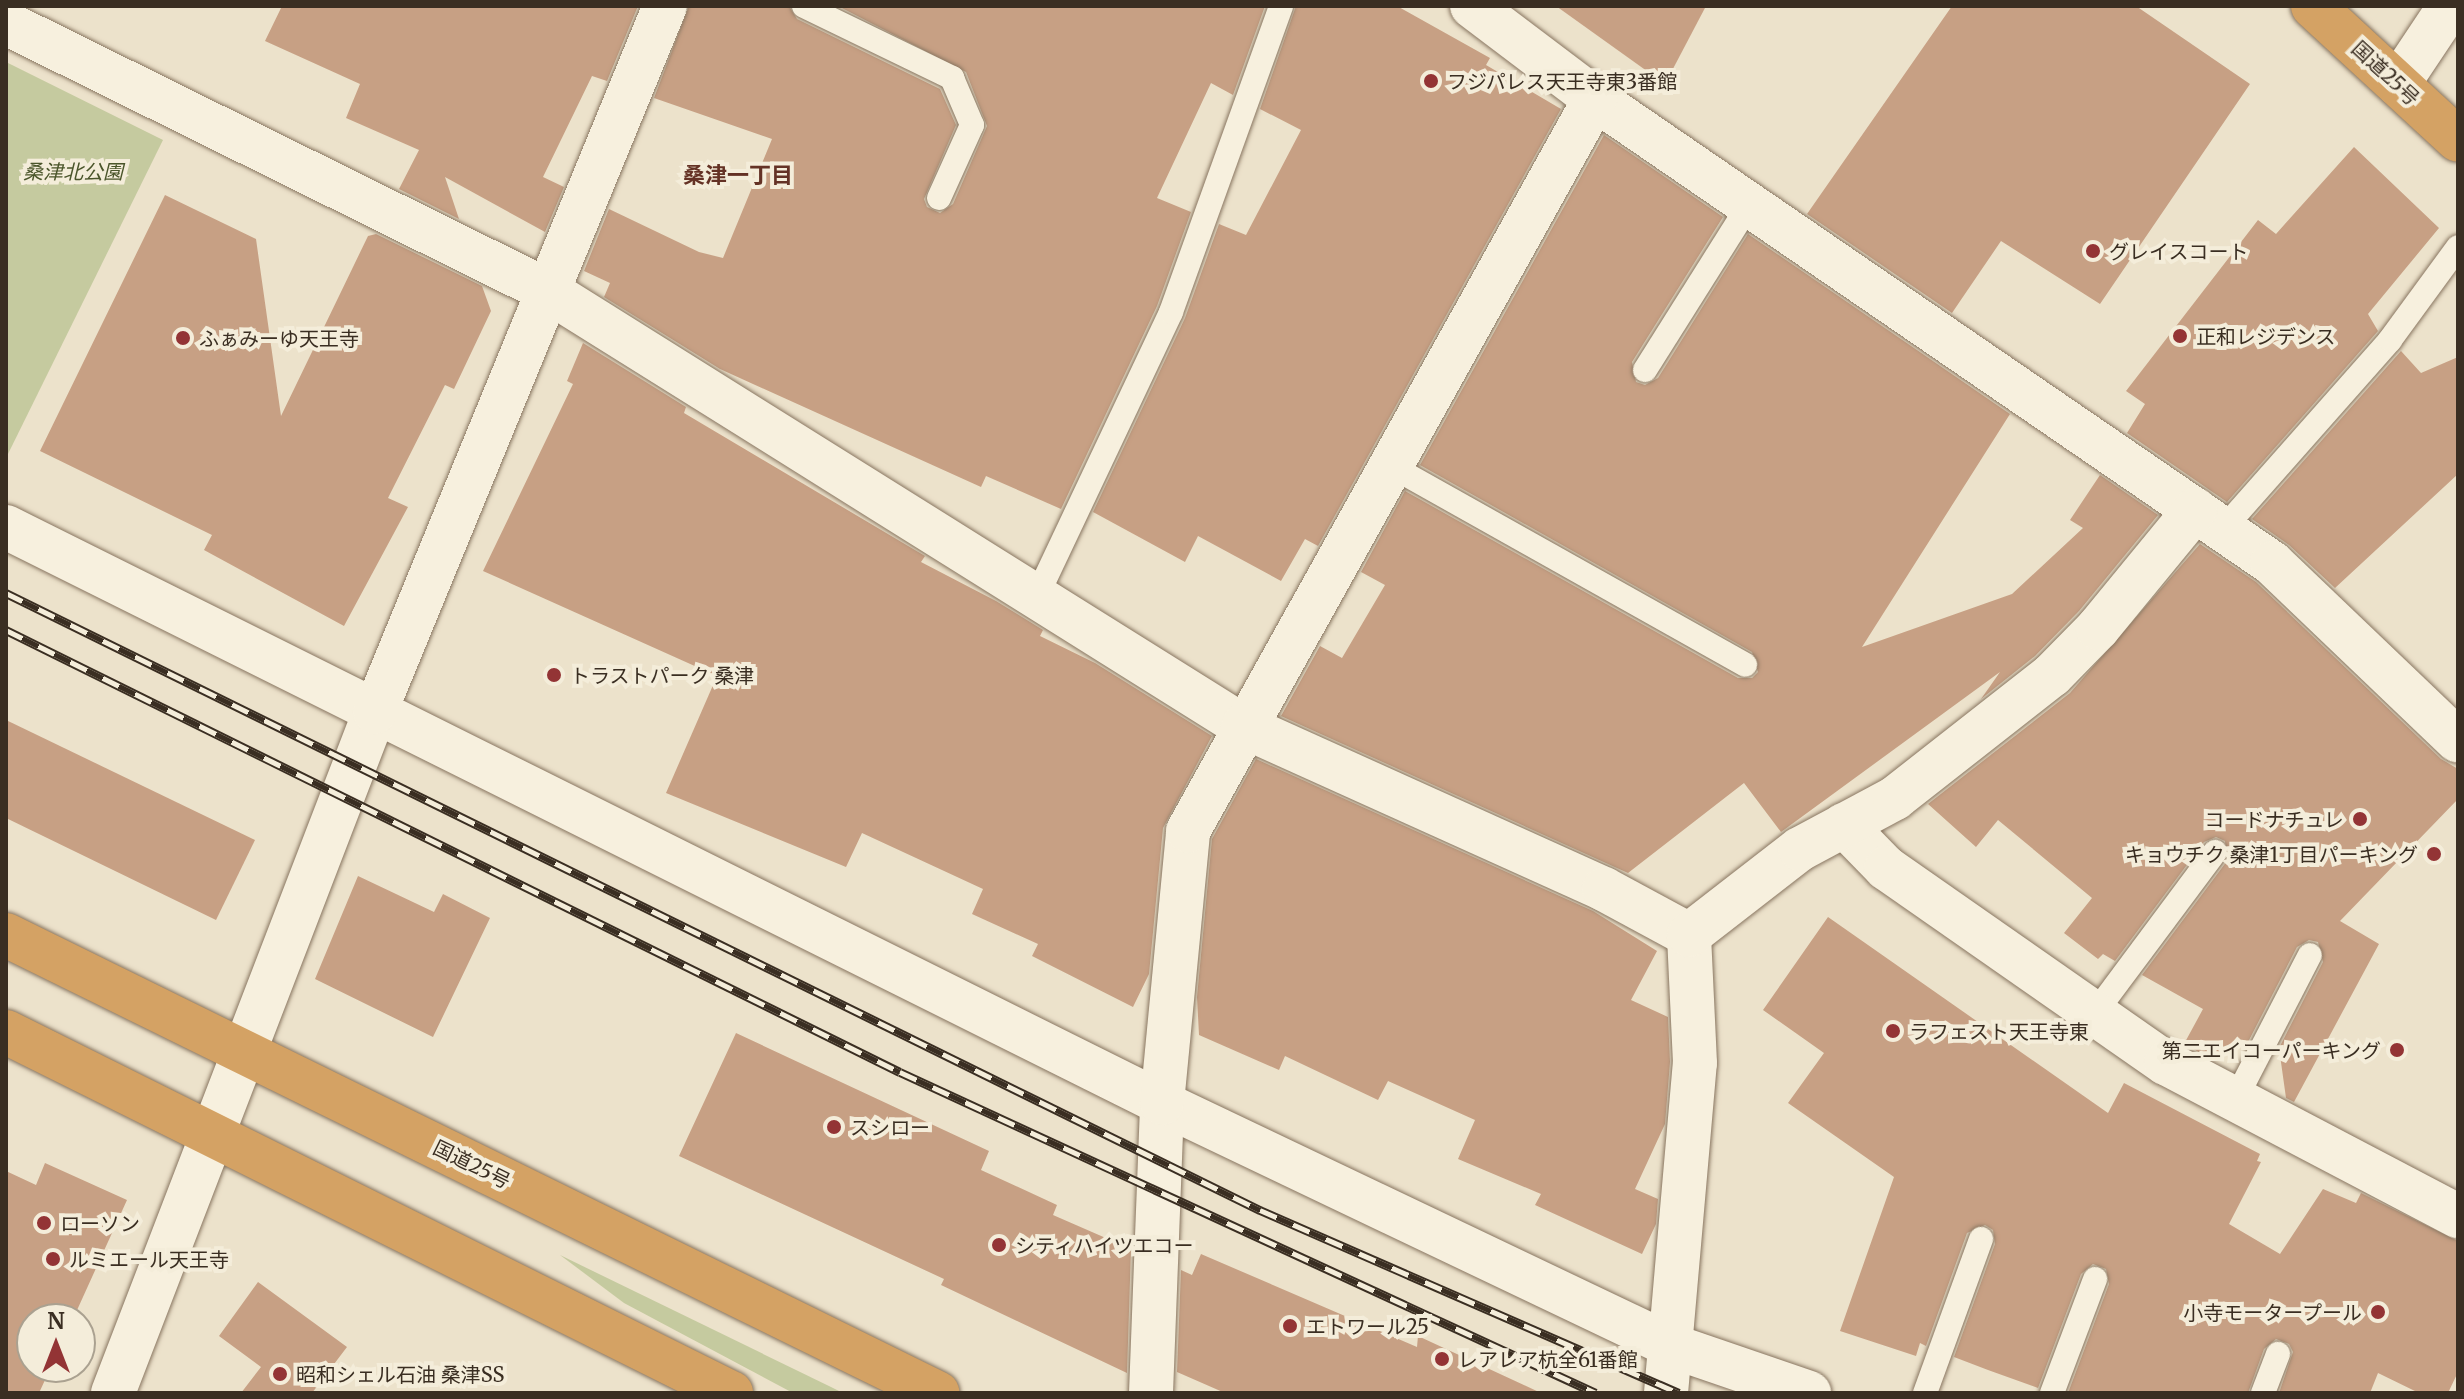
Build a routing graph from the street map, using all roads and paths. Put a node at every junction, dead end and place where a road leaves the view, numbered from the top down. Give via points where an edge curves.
1 (665, 6) edge
2 (804, 6) edge
3 (1281, 6) edge
4 (1472, 6) edge
5 (2313, 6) edge
6 (2450, 6) edge
7 (6, 23) edge
8 (2398, 84) junction
9 (1595, 99) junction
10 (2458, 140) edge
11 (939, 198) dead end
12 (1749, 205) junction
13 (2458, 247) edge
14 (548, 291) junction
15 (1645, 370) dead end
16 (1391, 466) junction
17 (2209, 520) junction
18 (6, 527) edge
19 (1035, 600) junction
20 (1745, 665) dead end
21 (375, 712) junction
22 (1243, 726) junction
23 (2458, 741) edge
24 (1844, 825) junction
25 (2215, 852) dead end
26 (6, 935) edge
27 (1689, 935) junction
28 (2310, 955) dead end
29 (2095, 1013) junction
30 (6, 1032) edge
31 (242, 1052) junction
32 (2235, 1100) junction
33 (1162, 1103) junction
34 (211, 1131) junction
35 (2458, 1216) edge
36 (1981, 1239) dead end
37 (2095, 1279) dead end
38 (1672, 1346) junction
39 (2278, 1354) dead end
40 (113, 1393) edge
41 (731, 1393) edge
42 (937, 1393) edge
43 (1151, 1393) edge
44 (1666, 1393) edge
45 (1809, 1393) edge
46 (1925, 1393) edge
47 (2052, 1393) edge
48 (2263, 1393) edge

1 - 14 street
2 - 11 lane via 952,78 972,125
3 - 19 lane via 1171,312
4 - 9 street
5 - 8 highway, 国道25号
6 - 8 street
7 - 14 street
8 - 10 highway, 国道25号
9 - 12 street
9 - 16 street
12 - 15 lane
12 - 17 street
13 - 17 lane via 2390,340
14 - 19 street via 903,511
14 - 21 street
16 - 20 lane
16 - 22 street
17 - 23 street via 2272,563
17 - 24 street via 2052,675 1895,798
18 - 21 street
19 - 22 street
21 - 31 street
21 - 33 street
22 - 27 street via 1604,889
22 - 33 street via 1188,831
24 - 27 street via 1800,849
24 - 29 street via 1886,868
25 - 29 lane
26 - 31 highway, 国道25号
27 - 38 street via 1695,1063
28 - 32 lane
29 - 32 street via 2166,1063
30 - 34 highway
31 - 34 street
31 - 42 highway, 国道25号
32 - 35 street
33 - 38 street
33 - 43 street
34 - 40 street via 192,1196
34 - 41 highway
36 - 46 lane
37 - 47 lane
38 - 44 street
38 - 45 street
39 - 48 lane

